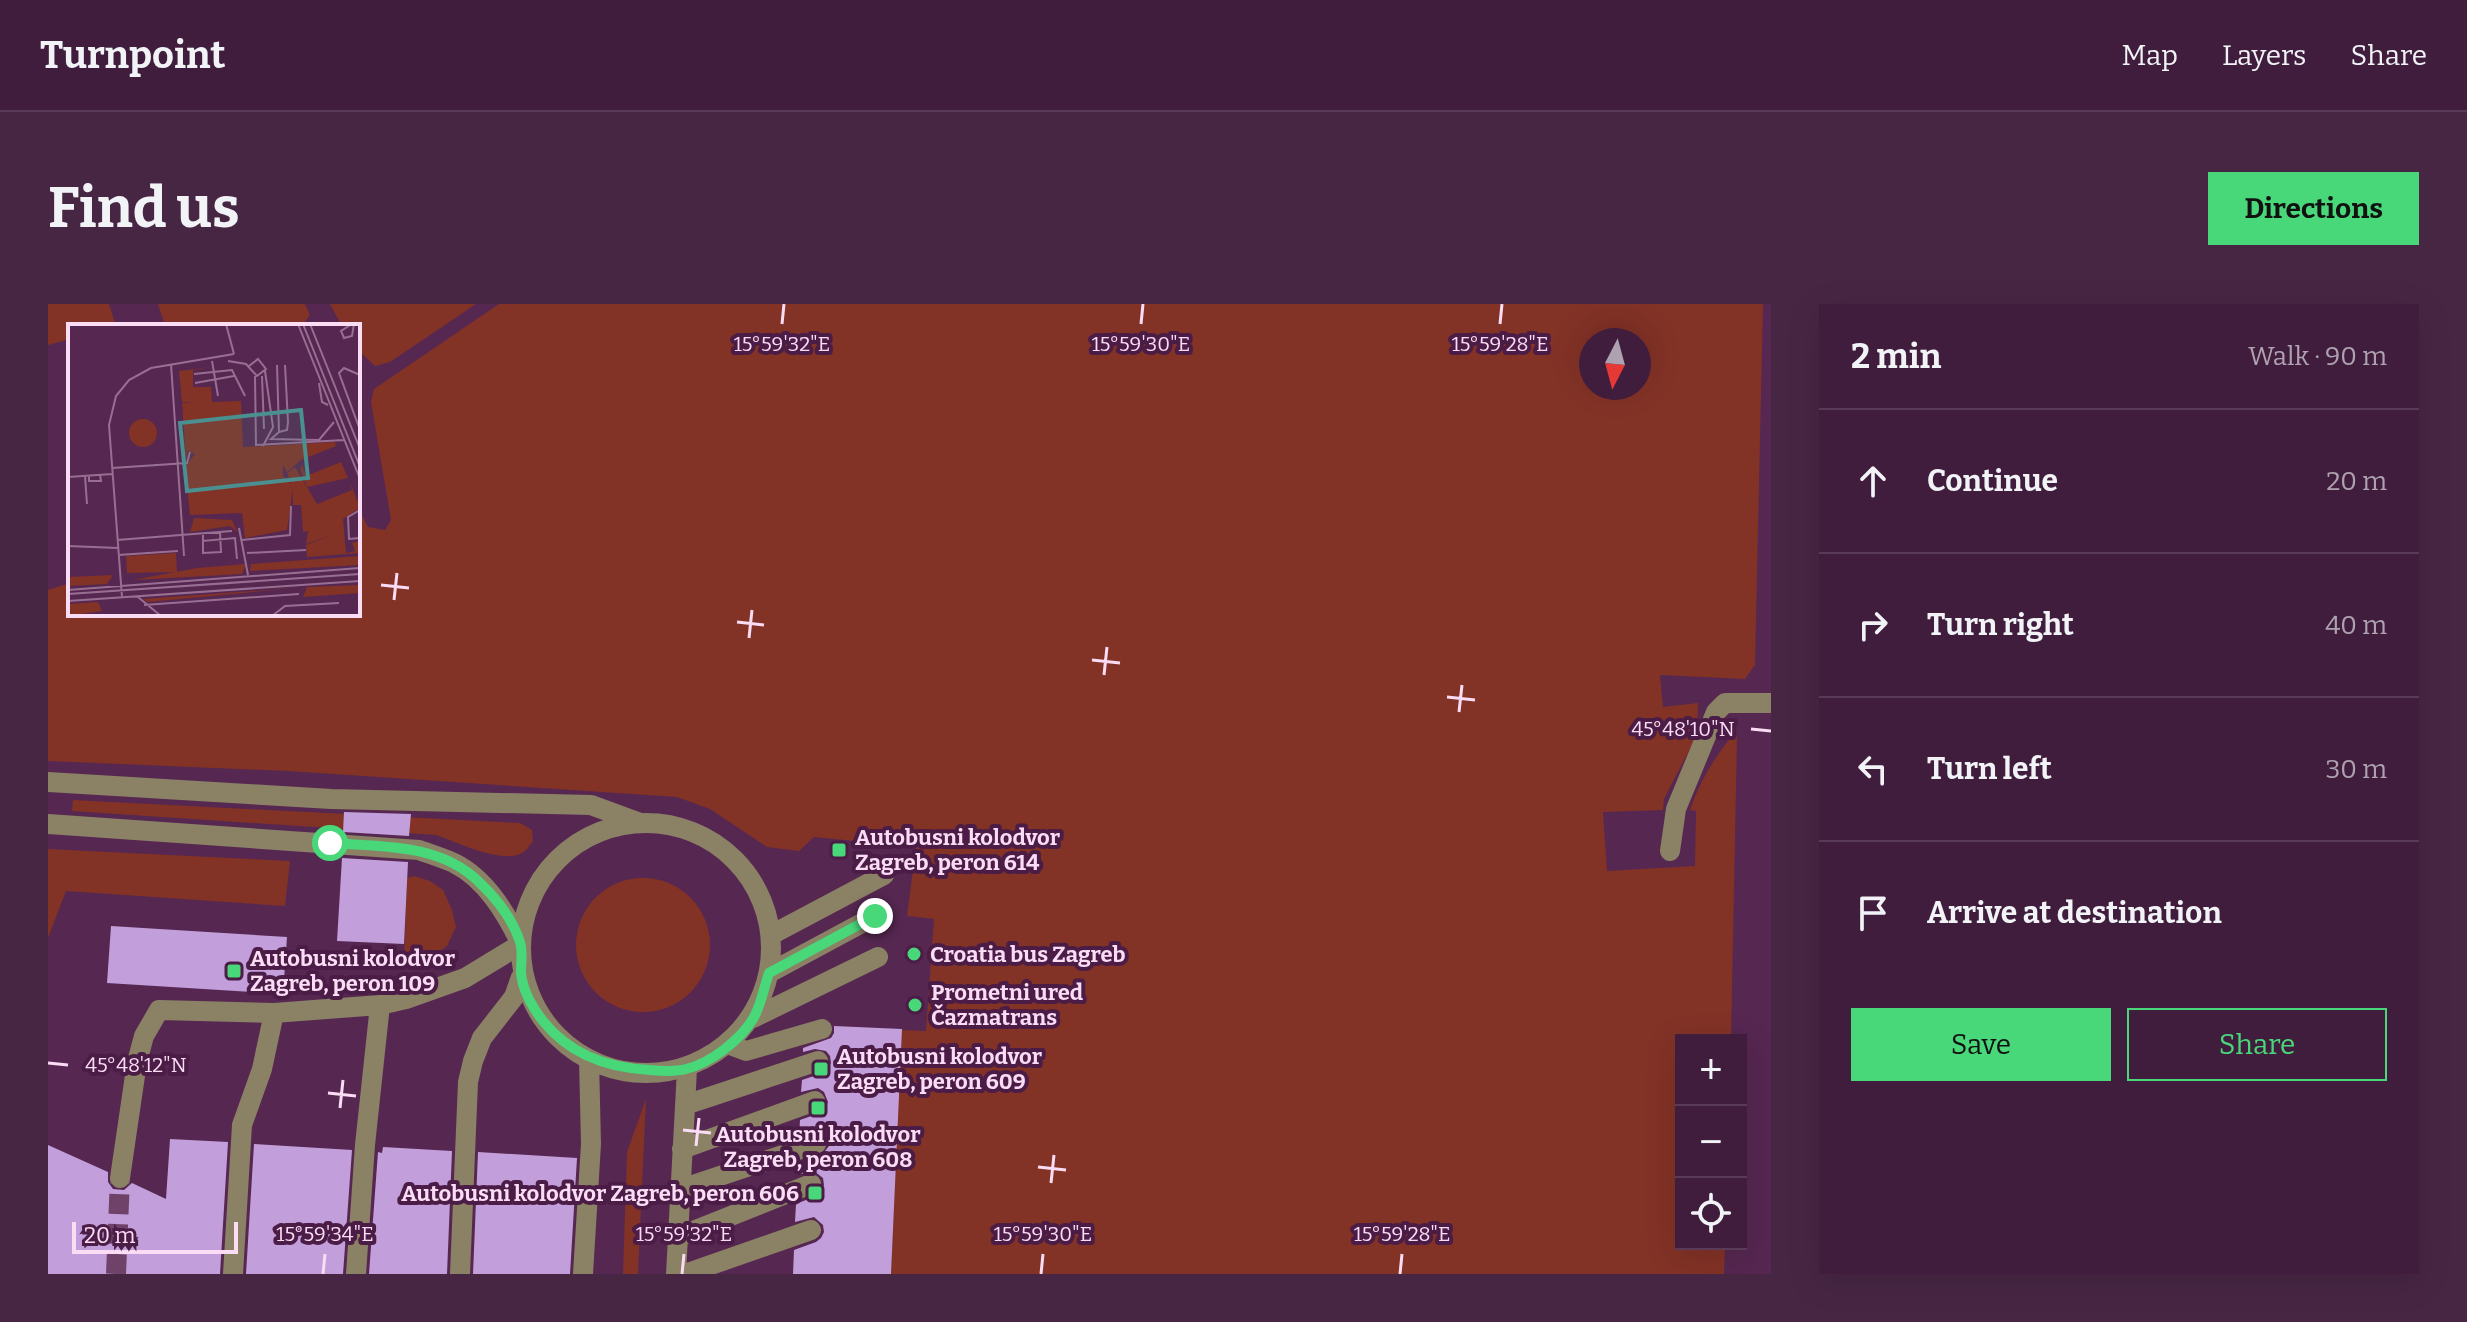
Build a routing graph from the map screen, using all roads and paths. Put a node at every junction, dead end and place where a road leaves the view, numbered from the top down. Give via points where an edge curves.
1 (1771, 703) edge
2 (48, 782) edge
3 (640, 823) junction
4 (48, 824) edge
5 (1670, 851) dead end
6 (884, 875) dead end
7 (875, 916) dead end
8 (771, 935) junction
9 (521, 944) junction
10 (878, 957) dead end
11 (769, 973) junction
12 (521, 977) junction
13 (380, 1005) junction
14 (274, 1013) junction
15 (753, 1018) junction
16 (822, 1029) dead end
17 (730, 1045) junction
18 (589, 1059) junction
19 (818, 1061) dead end
20 (687, 1069) junction
21 (815, 1101) dead end
22 (685, 1105) junction
23 (816, 1144) dead end
24 (682, 1149) junction
25 (120, 1178) tunnel mouth
26 (811, 1184) dead end
27 (681, 1189) junction
28 (811, 1230) dead end
29 (678, 1237) junction
30 (233, 1274) edge
31 (356, 1274) edge
32 (460, 1274) edge
33 (583, 1274) edge
34 (676, 1274) edge
35 (685, 1274) edge

1 - 5 lane via 1725,703 1716,712 1676,809
2 - 3 lane via 331,799 591,805
3 - 8 lane via 692,829 726,850 762,900
3 - 9 lane via 585,838 557,858 532,897
4 - 9 lane via 419,850 455,864 479,881 507,914
6 - 8 lane
7 - 11 lane
8 - 11 lane
9 - 12 lane
9 - 13 lane via 465,978
10 - 15 lane
11 - 15 lane
12 - 18 lane via 543,1021
12 - 32 lane via 514,997 482,1038 468,1082
13 - 14 lane
13 - 31 lane
14 - 25 lane via 159,1010 137,1062
14 - 30 lane via 242,1125
15 - 17 lane
16 - 17 lane via 746,1051
17 - 20 lane
18 - 20 lane via 637,1070
18 - 33 lane via 591,1144
19 - 22 lane
20 - 22 lane
21 - 24 lane
22 - 24 lane
23 - 27 lane
24 - 27 lane
26 - 29 lane
27 - 29 lane
28 - 35 lane
29 - 34 lane

